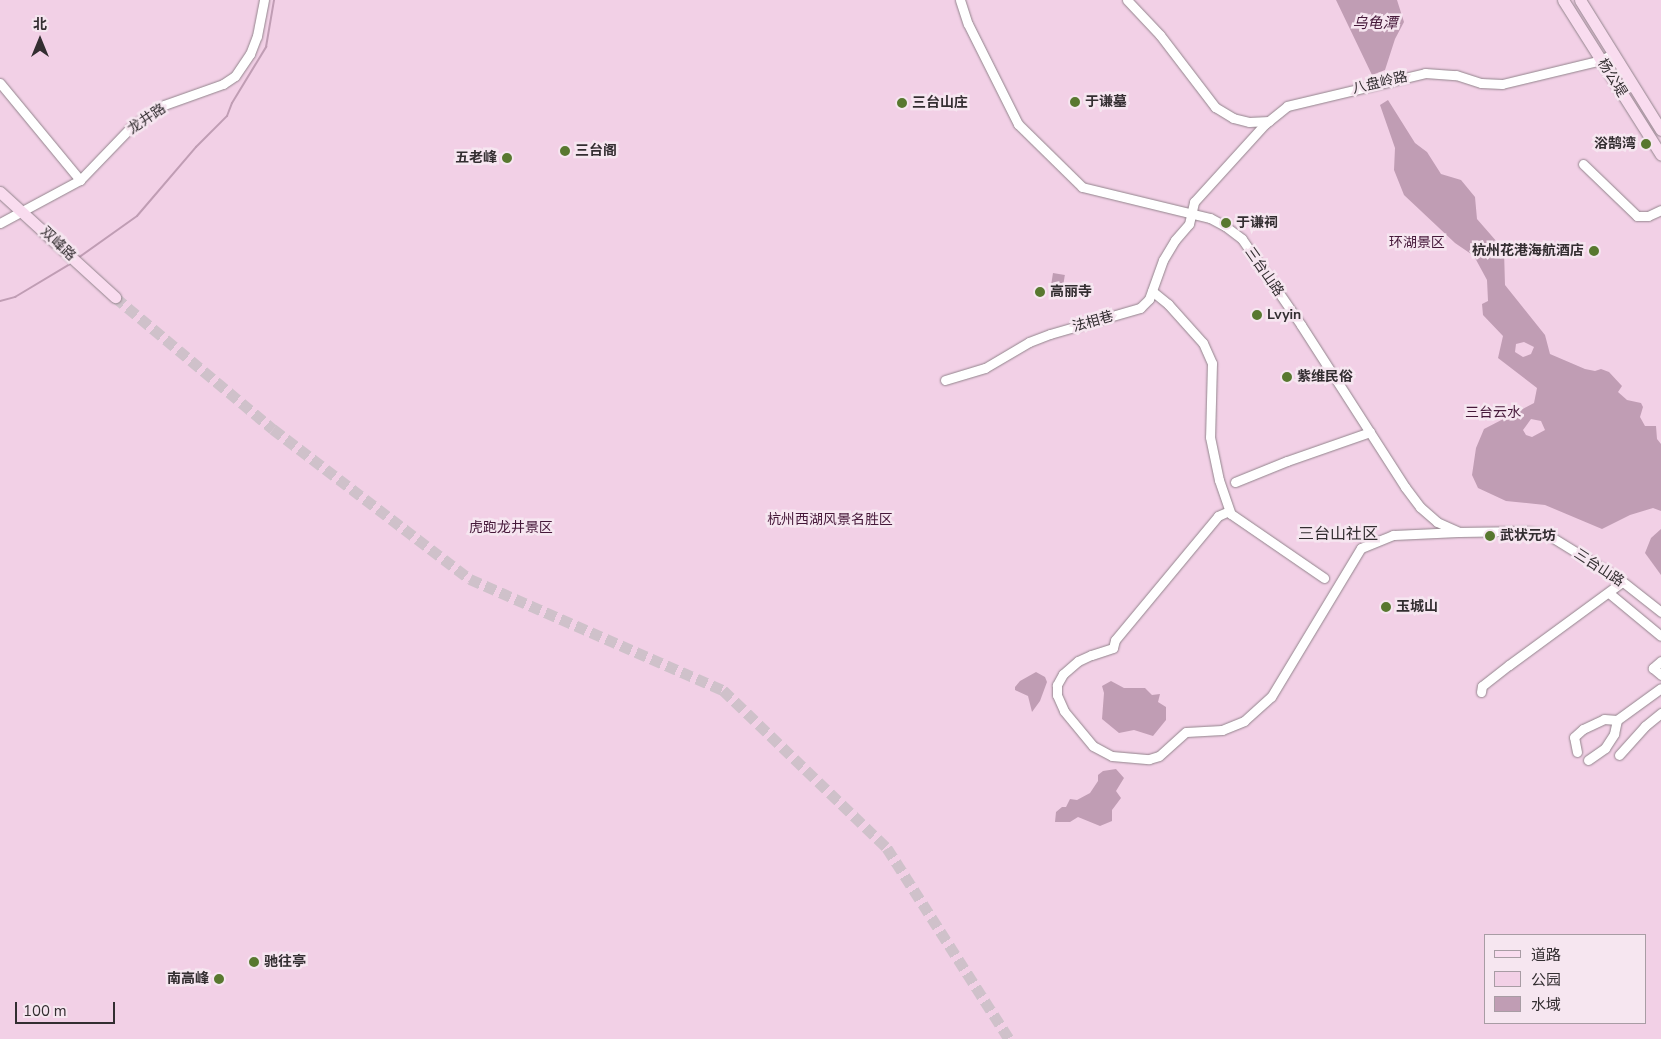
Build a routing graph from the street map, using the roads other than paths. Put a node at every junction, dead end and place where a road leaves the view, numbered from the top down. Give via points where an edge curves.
1 (264, 0) edge
2 (960, 0) edge
3 (1127, 0) edge
4 (1563, 0) edge
5 (1580, 0) edge
6 (1613, 54) junction
7 (1601, 60) junction
8 (0, 83) edge
9 (1269, 122) junction
10 (1661, 130) edge
11 (1661, 155) edge
12 (1583, 164) dead end
13 (80, 180) junction
14 (0, 192) edge
15 (1661, 210) edge
16 (22, 211) junction
17 (1191, 213) junction
18 (0, 223) edge
19 (1152, 291) junction
20 (115, 297) tunnel mouth
21 (945, 380) dead end
22 (1370, 432) junction
23 (1235, 482) dead end
24 (1229, 511) junction
25 (1459, 532) junction
26 (1324, 578) dead end
27 (1622, 582) junction
28 (1609, 593) junction
29 (1661, 612) edge
30 (1661, 636) edge
31 (1661, 661) edge
32 (1661, 676) edge
33 (1661, 688) edge
34 (1480, 692) dead end
35 (1661, 713) edge
36 (1617, 720) junction
37 (1577, 752) dead end
38 (1619, 754) dead end
39 (1588, 760) dead end

1 - 13 street, 龙井路 via 257,36 250,54 235,76 223,84 164,105 145,117 129,129
2 - 17 street, 三台山路 via 968,24 1018,124 1082,187
3 - 9 street via 1160,35 1215,107 1233,118
4 - 7 main road, 杨公堤
5 - 6 main road, 杨公堤
6 - 7 street, 八盘岭路
6 - 10 main road, 杨公堤
7 - 9 street, 八盘岭路 via 1502,84 1425,73 1288,106
7 - 11 main road, 杨公堤
8 - 13 street
9 - 17 street, 八盘岭路 via 1194,202
12 - 15 street via 1637,216 1648,216
13 - 16 street, 龙井路
14 - 16 main road, 双峰路
16 - 18 street, 龙井路
16 - 20 main road, 双峰路
17 - 19 street, 法相巷 via 1189,224 1175,240
17 - 22 street, 三台山路 via 1225,226 1242,240
19 - 21 street, 法相巷 via 1140,308 1050,334 1029,342 985,368
19 - 24 street via 1203,343 1212,363 1210,437
22 - 23 street via 1287,460
22 - 25 street, 三台山路 via 1420,507 1437,522
24 - 25 street via 1218,516 1115,640 1113,648 1084,658 1062,674 1057,695 1064,711 1093,746 1112,756 1149,759 1159,756 1186,732 1222,730 1244,721 1271,697 1361,548 1392,536
24 - 26 street
25 - 27 street, 三台山路 via 1545,533
27 - 28 street
27 - 29 street, 三台山路
28 - 30 street
28 - 34 street via 1509,664 1482,686
31 - 32 street via 1653,668
33 - 36 street
35 - 38 street
36 - 37 street via 1604,719 1574,737
36 - 39 street via 1614,734 1605,748

